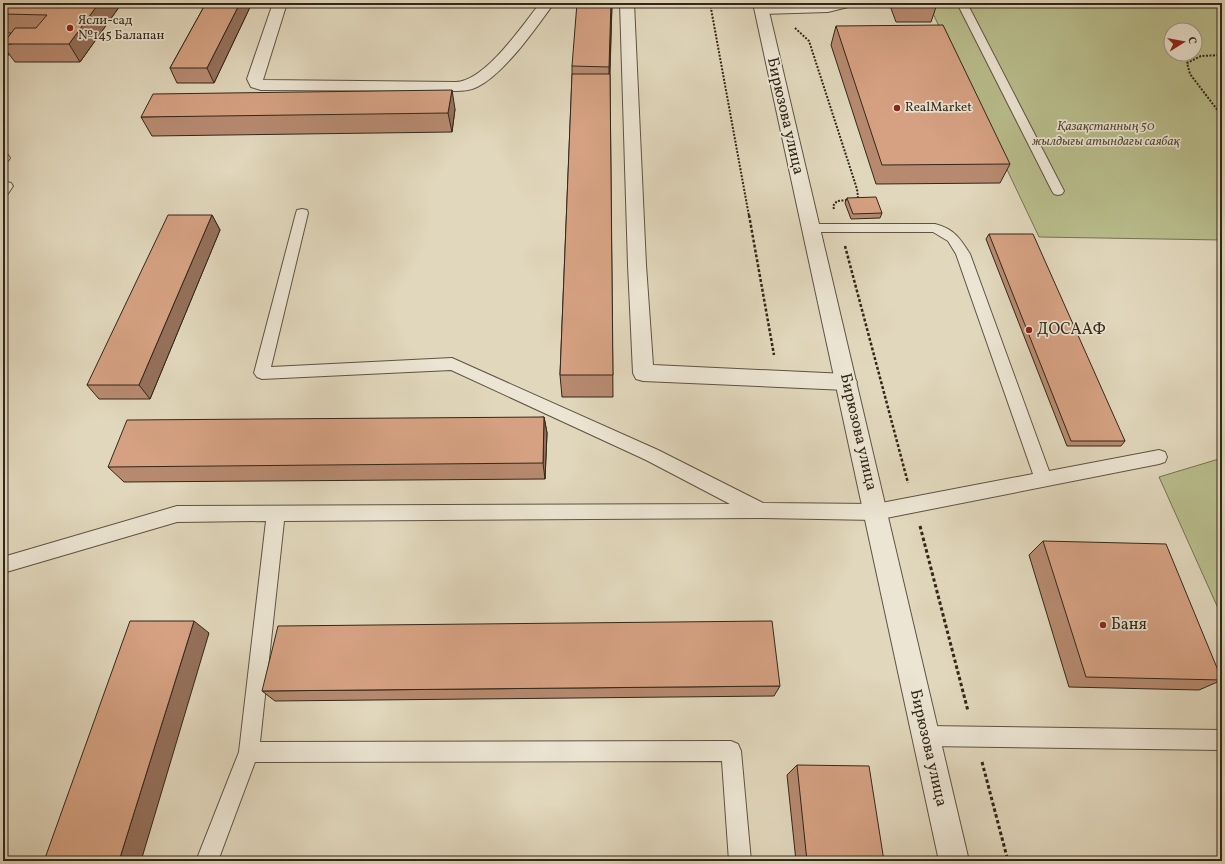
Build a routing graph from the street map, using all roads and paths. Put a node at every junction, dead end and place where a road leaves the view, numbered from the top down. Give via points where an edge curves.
1 (280, 3) edge
2 (547, 3) edge
3 (627, 3) edge
4 (710, 3) edge
5 (852, 3) edge
6 (962, 3) edge
7 (760, 7) edge
8 (789, 10) junction
9 (1222, 55) edge
10 (1222, 116) edge
11 (1058, 191) dead end
12 (302, 213) dead end
13 (811, 228) junction
14 (840, 228) junction
15 (778, 378) junction
16 (846, 382) junction
17 (1159, 457) dead end
18 (1043, 480) junction
19 (914, 504) junction
20 (761, 512) junction
21 (876, 512) junction
22 (276, 513) junction
23 (3, 565) edge
24 (926, 736) junction
25 (975, 736) junction
26 (1222, 740) edge
27 (249, 752) junction
28 (208, 861) edge
29 (740, 861) edge
30 (954, 861) edge
31 (1008, 861) edge

1 - 2 street via 254,79 256,84 446,86 473,83 490,70 521,37
3 - 15 street via 643,372
4 - 15 path
5 - 8 lane via 828,9
6 - 11 lane
7 - 8 lane
7 - 13 street, Бирюзова улица
8 - 14 path via 795,28 809,41 857,189 858,197 855,200 837,201 833,206
9 - 10 path via 1201,56 1187,63 1190,74
12 - 20 lane via 262,373 452,364 652,455
13 - 14 lane
13 - 16 street, Бирюзова улица
14 - 18 lane via 935,228 952,238 963,254
14 - 19 path
15 - 16 street
16 - 21 street, Бирюзова улица
17 - 18 lane
18 - 19 lane
19 - 21 lane
19 - 25 path
20 - 21 lane
20 - 22 lane
21 - 24 street, Бирюзова улица
22 - 23 lane via 177,514
22 - 27 lane
24 - 25 lane
24 - 30 street, Бирюзова улица
25 - 26 lane
25 - 31 path
27 - 28 lane
27 - 29 lane via 731,751

